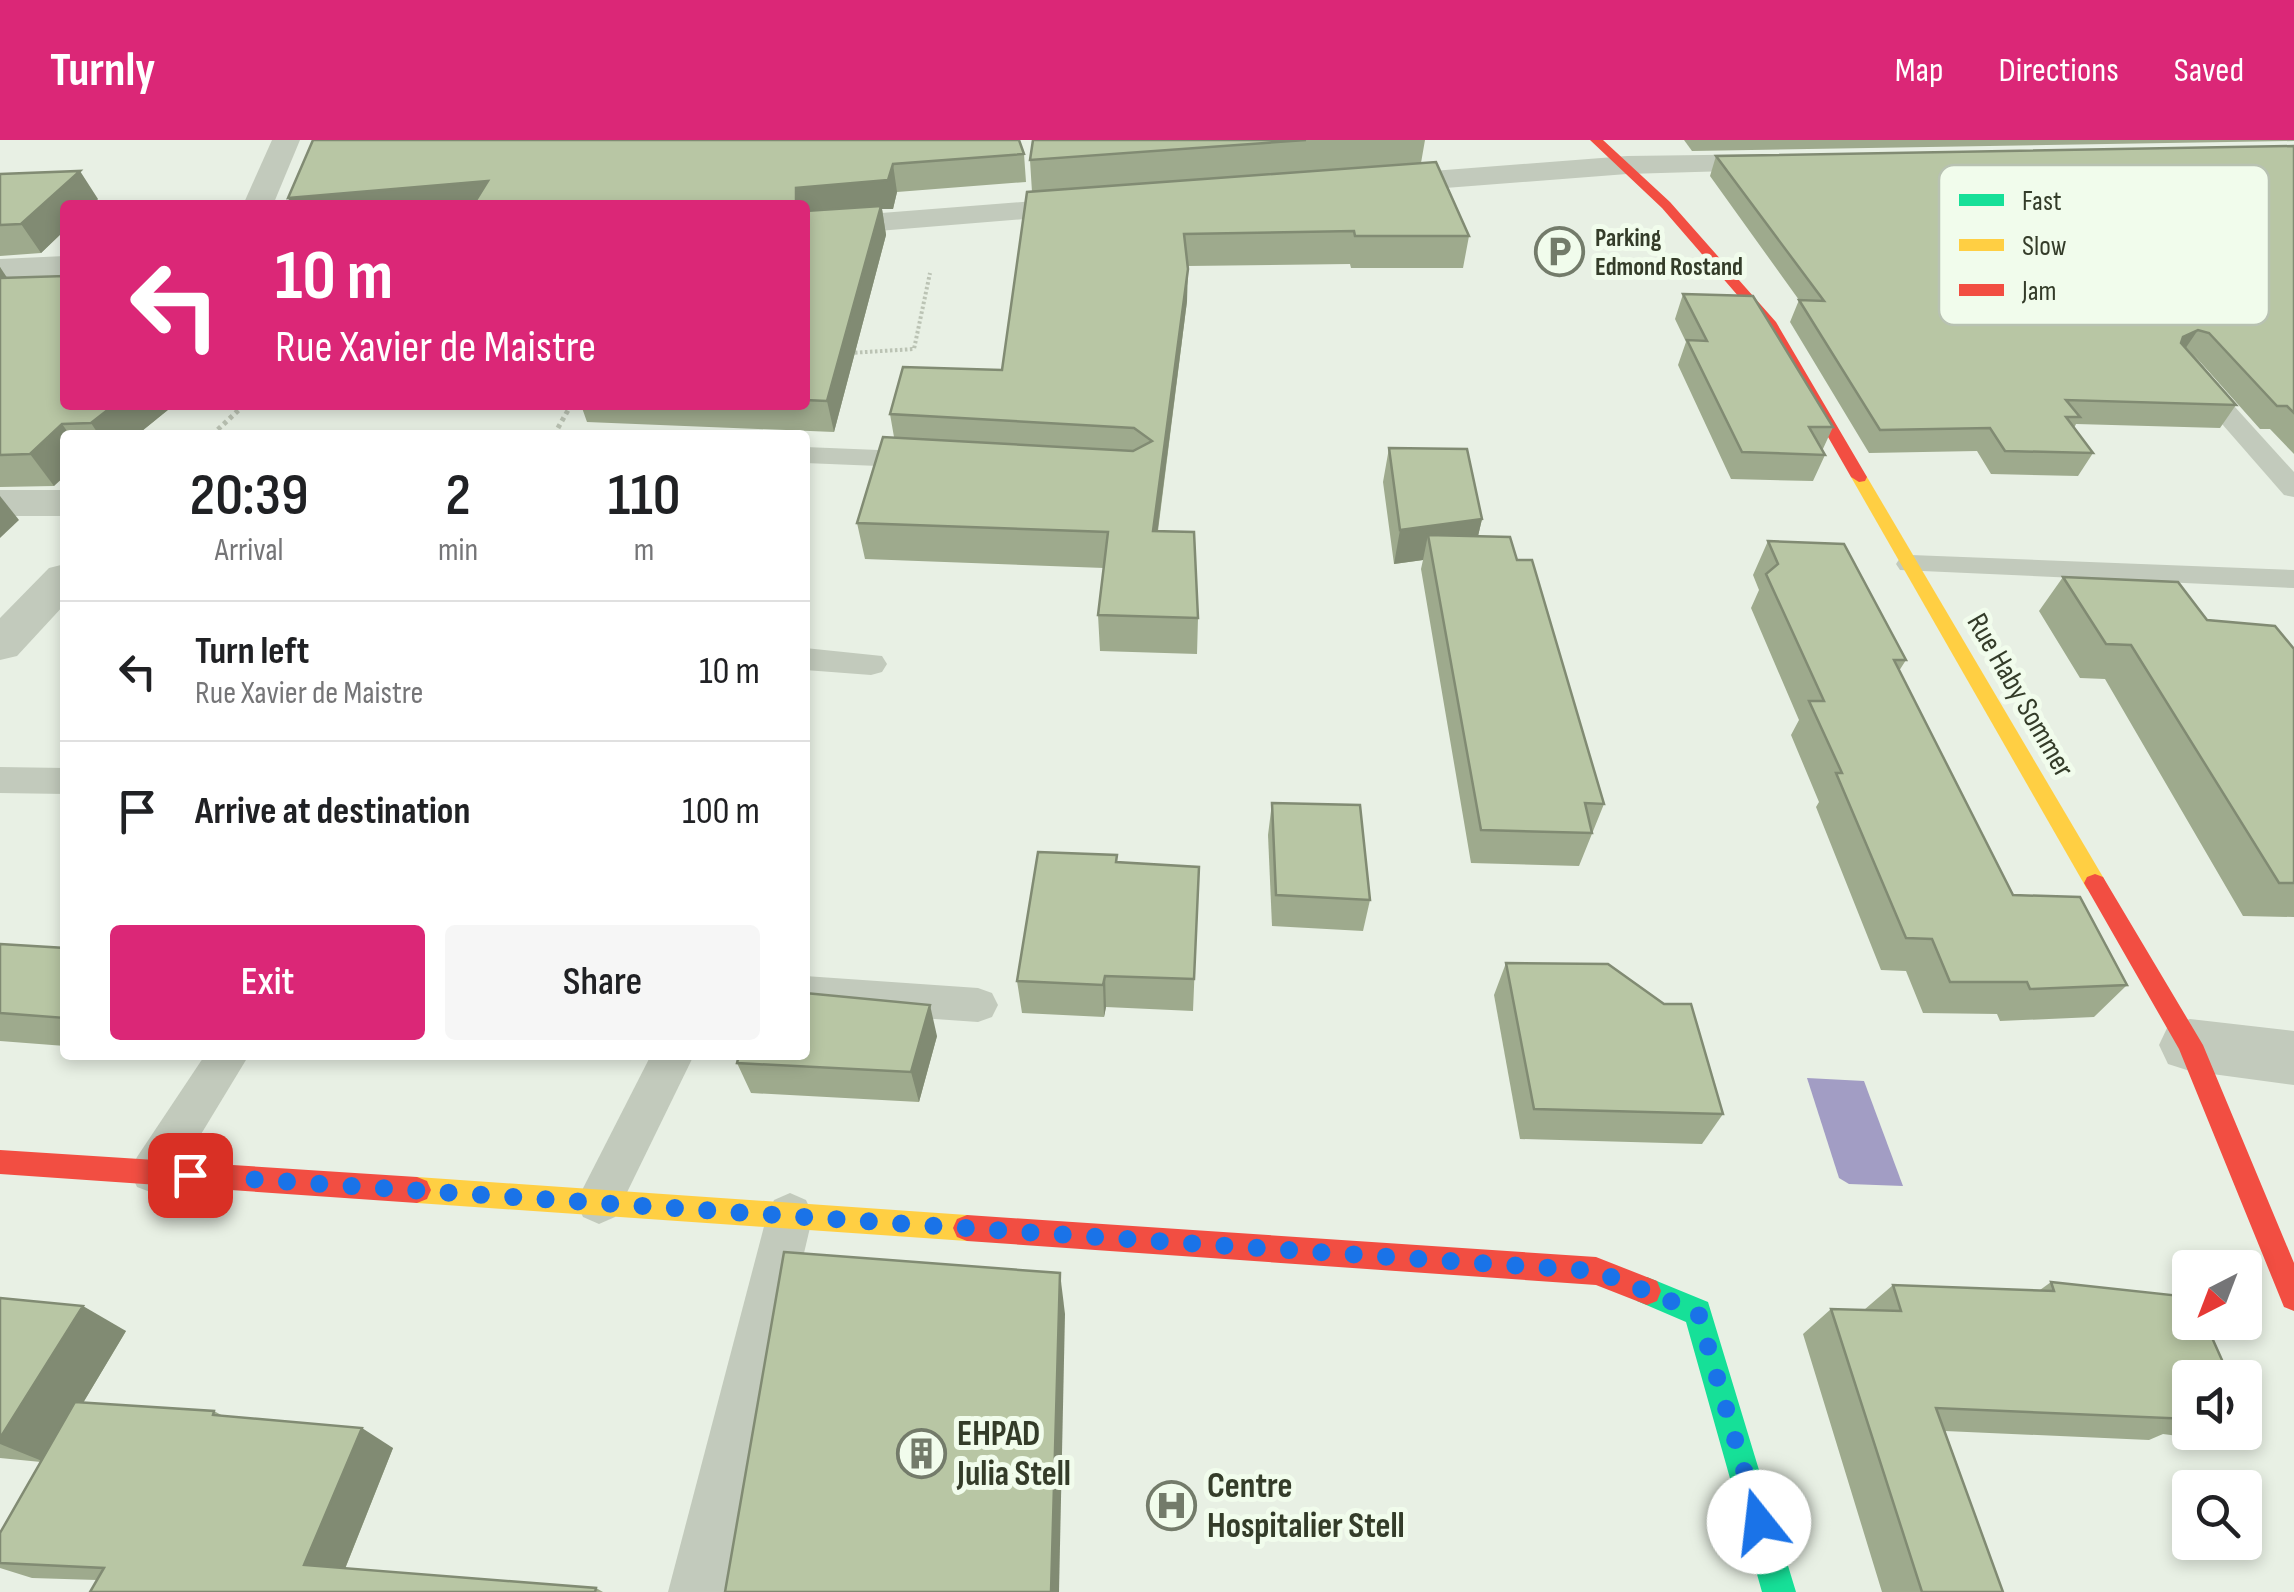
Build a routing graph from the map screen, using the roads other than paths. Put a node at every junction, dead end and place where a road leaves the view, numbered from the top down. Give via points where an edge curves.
1 (286, 140) edge
2 (1596, 140) edge
3 (1819, 162) edge
4 (1626, 165) junction
5 (1340, 187) edge
6 (260, 200) edge
7 (1124, 204) edge
8 (810, 228) edge
9 (60, 266) edge
10 (0, 269) edge
11 (2182, 363) edge
12 (810, 455) edge
13 (956, 462) edge
14 (2294, 489) edge
15 (60, 502) edge
16 (0, 503) edge
17 (1910, 564) junction
18 (2294, 579) edge
19 (60, 583) edge
20 (0, 646) edge
21 (810, 659) edge
22 (871, 664) dead end
23 (0, 780) edge
24 (60, 781) edge
25 (810, 993) edge
26 (978, 1005) dead end
27 (2190, 1045) junction
28 (2294, 1058) edge
29 (225, 1060) edge
30 (670, 1060) edge
31 (0, 1162) edge
32 (153, 1172) junction
33 (599, 1202) junction
34 (790, 1215) junction
35 (2294, 1298) edge
36 (696, 1592) edge
37 (1779, 1592) edge

1 - 6 street
2 - 4 street, Rue Haby Sommer
3 - 4 street
4 - 5 street
4 - 17 street, Rue Haby Sommer via 1771,325
7 - 8 street
9 - 10 street
11 - 14 lane
12 - 13 lane
15 - 16 street
17 - 18 lane
17 - 27 street, Rue Haby Sommer
19 - 20 street
21 - 22 lane
23 - 24 lane
25 - 26 lane
27 - 28 street
27 - 35 street, Rue Haby Sommer
29 - 32 lane
30 - 33 lane
31 - 32 street
32 - 33 street
33 - 34 street
34 - 36 lane
34 - 37 street via 1596,1271 1698,1312

